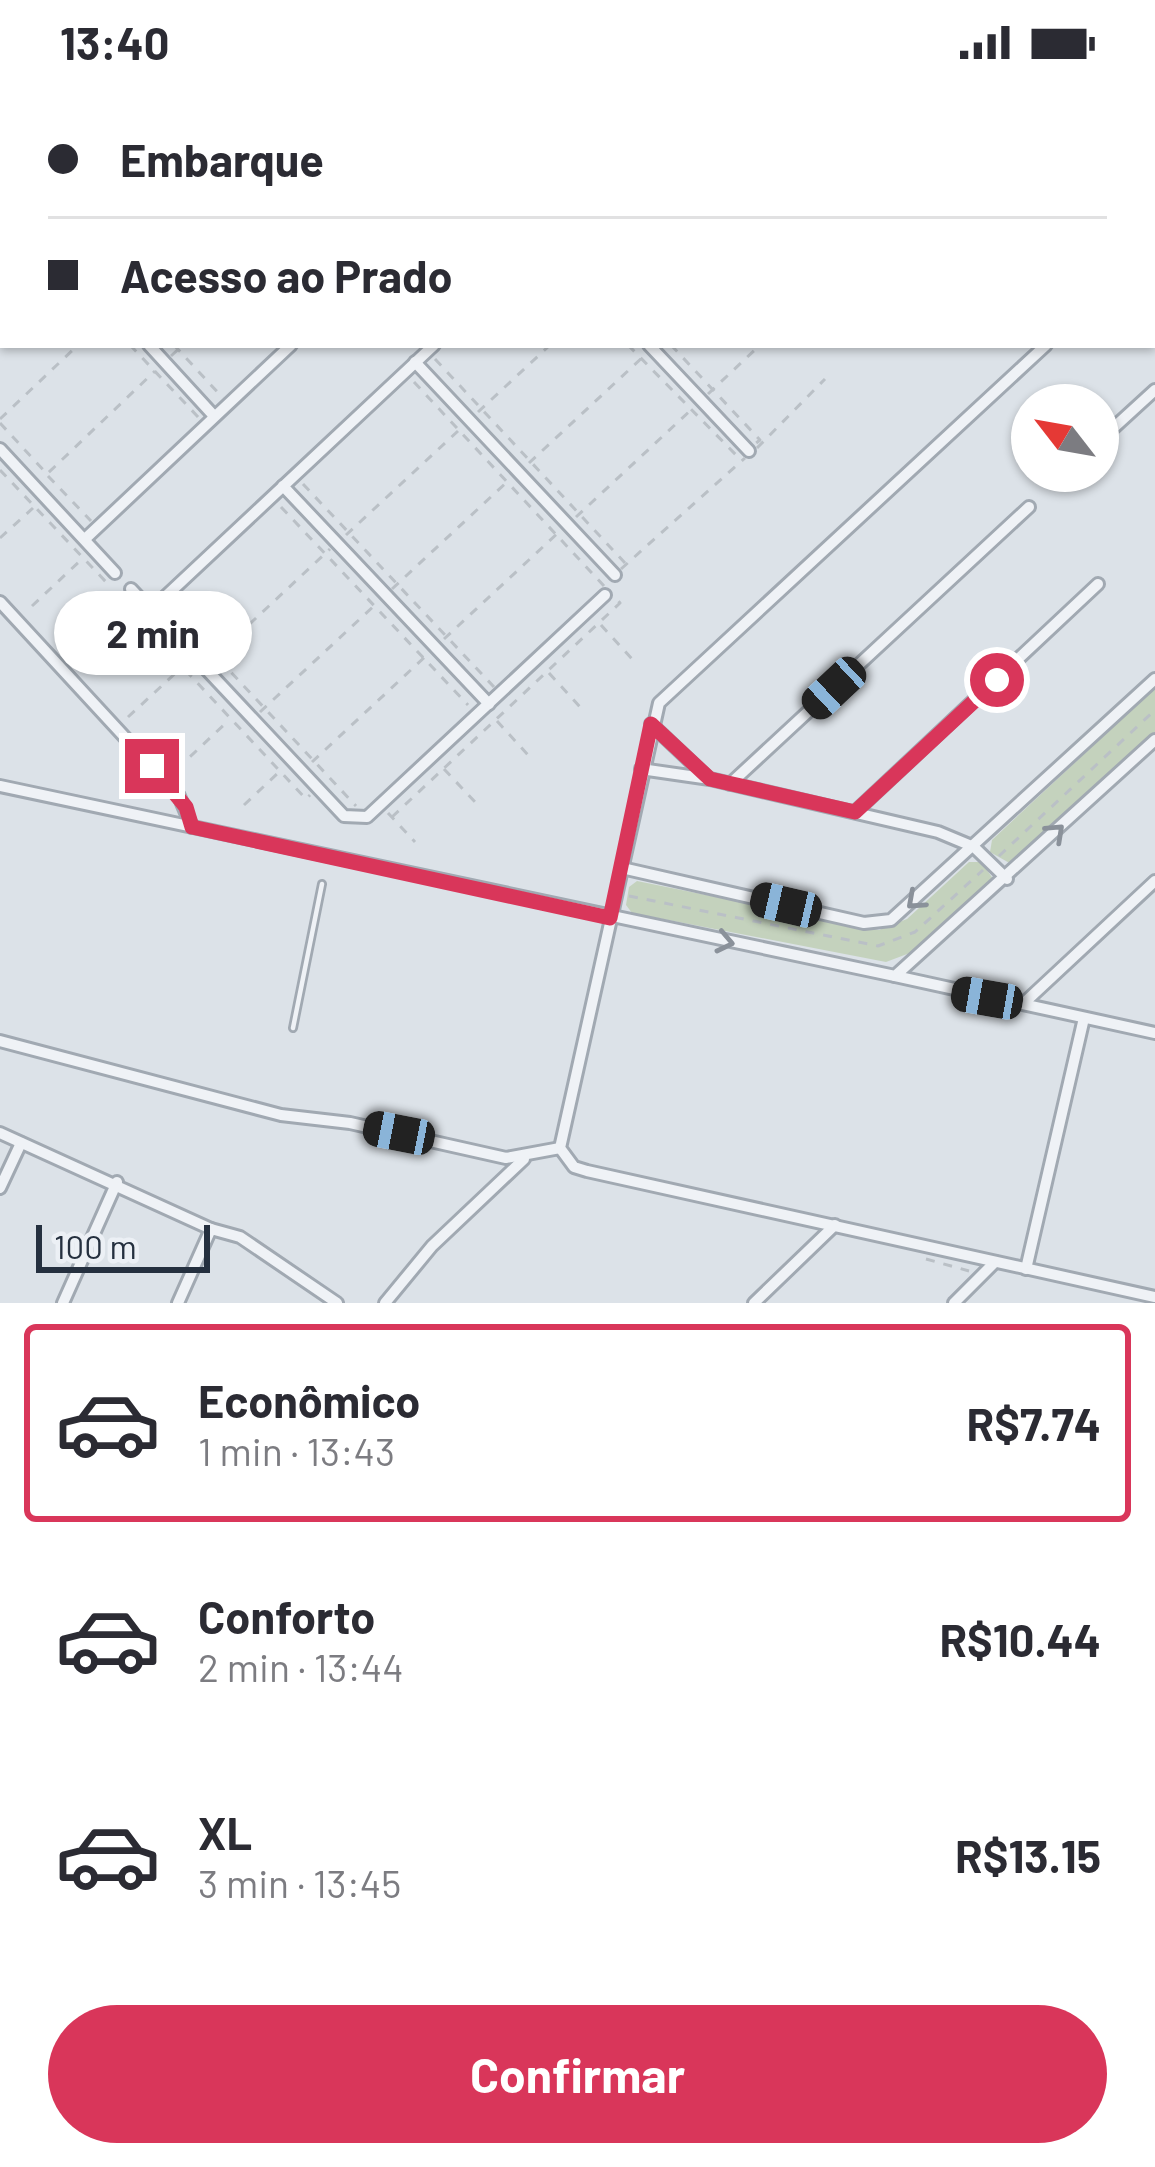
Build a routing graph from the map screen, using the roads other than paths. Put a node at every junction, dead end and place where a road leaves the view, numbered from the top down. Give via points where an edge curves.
1 (152, 348) edge
2 (288, 348) edge
3 (653, 348) edge
4 (1043, 348) edge
5 (432, 350) edge
6 (415, 362) junction
7 (1155, 390) edge
8 (209, 421) junction
9 (1119, 423) edge
10 (0, 448) edge
11 (748, 451) dead end
12 (283, 486) junction
13 (1029, 507) dead end
14 (85, 539) junction
15 (115, 573) road end
16 (615, 575) road end
17 (1098, 584) dead end
18 (131, 589) dead end
19 (605, 595) dead end
20 (0, 602) edge
21 (148, 607) junction
22 (1155, 679) edge
23 (489, 704) junction
24 (651, 724) junction
25 (1155, 740) edge
26 (641, 769) junction
27 (710, 779) junction
28 (730, 784) junction
29 (0, 786) edge
30 (855, 812) junction
31 (192, 827) junction
32 (974, 847) junction
33 (622, 868) junction
34 (1006, 879) junction
35 (1155, 881) edge
36 (322, 884) dead end
37 (610, 918) junction
38 (895, 976) junction
39 (1023, 1004) junction
40 (1084, 1018) junction
41 (293, 1028) dead end
42 (1152, 1030) edge
43 (0, 1041) edge
44 (0, 1133) edge
45 (21, 1143) junction
46 (560, 1148) junction
47 (525, 1157) junction
48 (117, 1182) junction
49 (0, 1188) edge
50 (835, 1225) junction
51 (211, 1229) junction
52 (994, 1262) junction
53 (1026, 1269) junction
54 (1155, 1297) edge
55 (1134, 1300) edge
56 (63, 1303) edge
57 (178, 1303) edge
58 (337, 1303) edge
59 (385, 1303) edge
60 (754, 1303) edge
61 (954, 1303) edge

1 - 8 street
2 - 8 street
3 - 11 street
4 - 24 street via 668,692
5 - 6 street
6 - 12 street
6 - 16 street
7 - 9 street
8 - 14 street
10 - 14 street
12 - 21 street
12 - 23 street
13 - 28 street
14 - 15 street
17 - 30 street
18 - 21 street
19 - 23 street
20 - 31 street via 179,796
21 - 23 street via 344,816 364,819
22 - 32 street
24 - 26 street
24 - 27 street
34 -> 25 street
26 - 27 street
26 - 33 street
27 - 28 street
28 - 30 street
29 - 31 street
30 - 32 street
31 - 37 street
32 -> 33 street via 902,914 878,923
32 - 34 street
33 - 37 street
34 - 38 street
35 - 39 street
36 - 41 lane
37 -> 38 street
37 - 46 street
38 - 39 street
39 - 40 street
40 - 42 street
40 - 53 street
43 - 47 street via 257,1111
44 - 45 street
45 - 48 street
45 - 49 street
46 - 47 street
46 - 50 street via 587,1172
47 - 59 street
48 - 51 street
48 - 56 street
50 - 52 street
50 - 60 street
51 - 57 street
51 - 58 street via 228,1230
52 - 53 street
52 - 61 street
53 - 55 street
54 - 55 street

